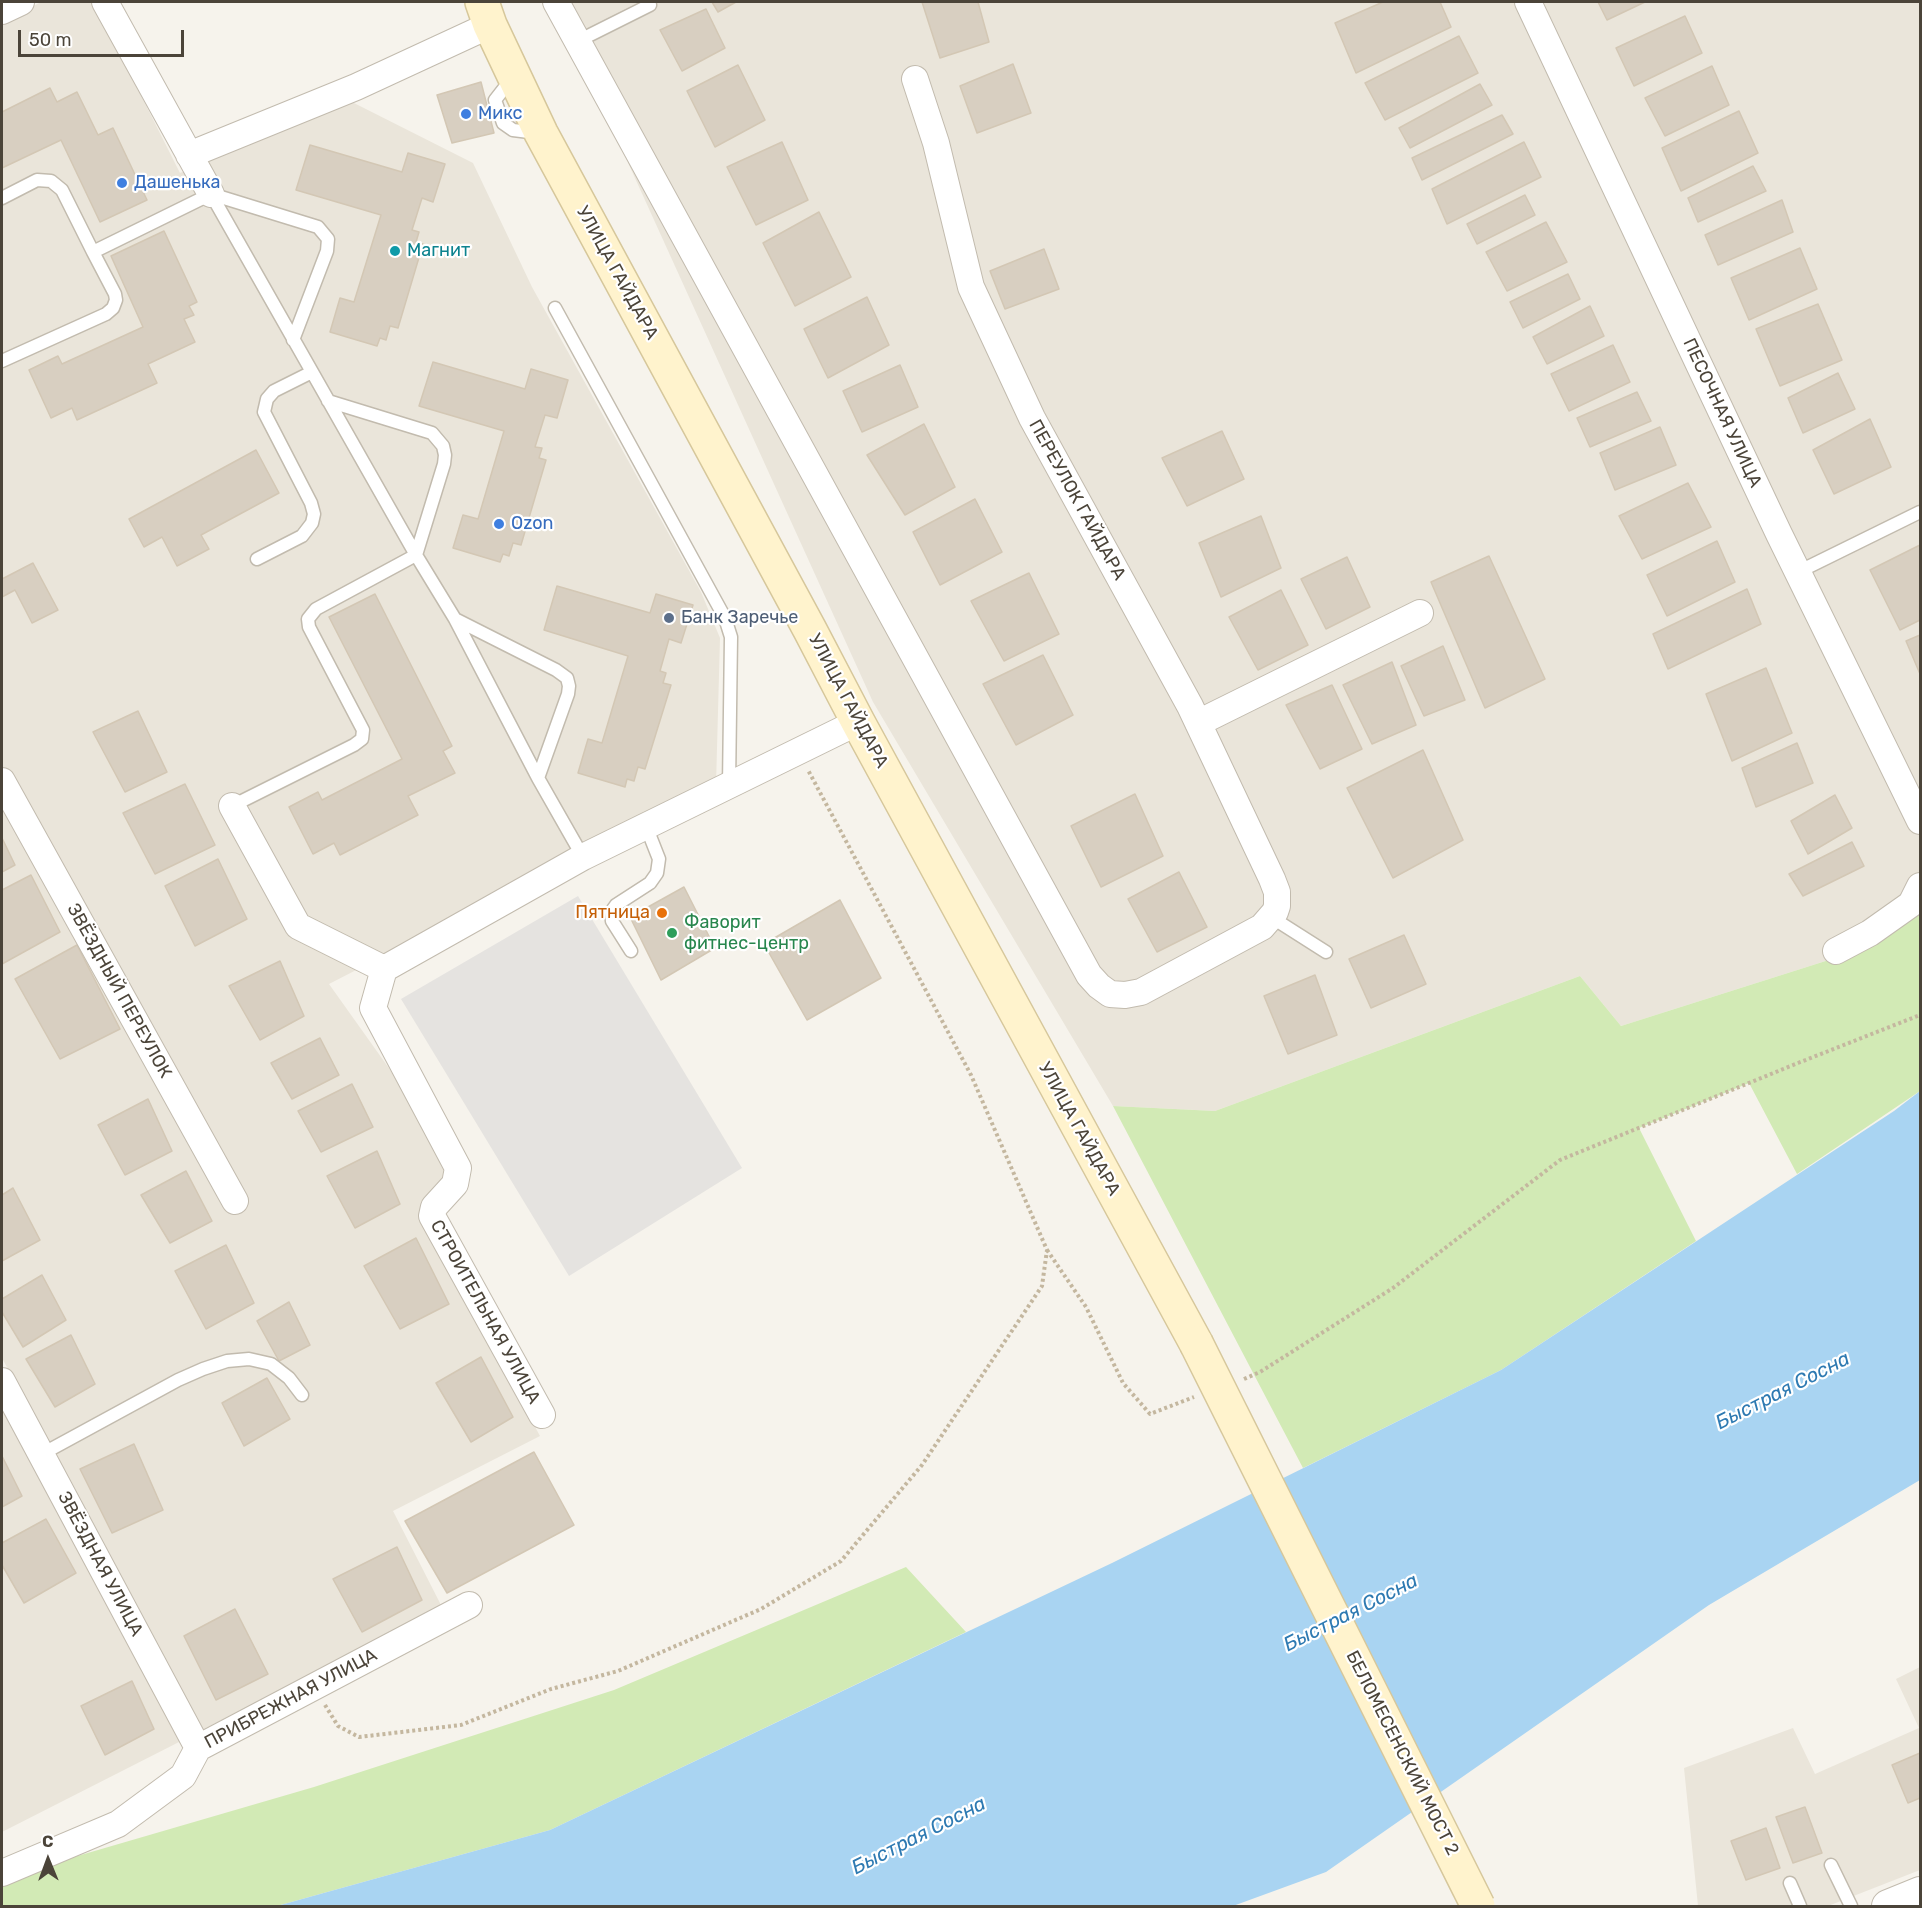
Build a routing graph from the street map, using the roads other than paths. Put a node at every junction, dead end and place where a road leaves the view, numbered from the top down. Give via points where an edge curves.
1 (21, 2) edge
2 (105, 2) edge
3 (556, 2) edge
4 (1528, 2) edge
5 (650, 5) dead end
6 (2, 11) edge
7 (486, 13) edge
8 (578, 41) junction
9 (915, 79) dead end
10 (189, 155) junction
11 (211, 194) junction
12 (2, 198) edge
13 (93, 252) junction
14 (555, 308) dead end
15 (293, 340) junction
16 (2, 361) edge
17 (312, 372) junction
18 (328, 401) junction
19 (1920, 512) edge
20 (416, 555) junction
21 (256, 559) dead end
22 (1798, 572) junction
23 (1420, 613) dead end
24 (455, 619) junction
25 (858, 722) junction
26 (1198, 723) junction
27 (538, 778) junction
28 (2, 781) edge
29 (729, 785) junction
30 (232, 806) joint
31 (1920, 821) edge
32 (646, 826) junction
33 (583, 857) junction
34 (1920, 886) edge
35 (1274, 912) junction
36 (631, 951) dead end
37 (1836, 951) dead end
38 (1326, 952) dead end
39 (384, 969) junction
40 (235, 1201) dead end
41 (1196, 1343) joint
42 (2, 1381) edge
43 (302, 1395) dead end
44 (542, 1415) dead end
45 (42, 1454) junction
46 (469, 1605) dead end
47 (198, 1748) junction
48 (1831, 1865) dead end
49 (2, 1873) edge
50 (1791, 1883) dead end
51 (1920, 1893) edge
52 (1478, 1906) edge
53 (1800, 1906) edge
54 (1851, 1906) edge
55 (1888, 1906) edge

1 - 6 street
2 - 10 street
3 - 8 street
4 - 22 street, ПЕСОЧНАЯ УЛИЦА
5 - 8 lane
7 - 10 street via 356,87
7 - 25 main road, УЛИЦА ГАЙДАРА via 541,133
8 - 35 street via 1094,981 1110,993 1141,992 1262,927
9 - 26 street, ПЕРЕУЛОК ГАЙДАРА via 936,143 971,287 1032,418
10 - 11 street
11 - 13 lane
11 - 15 lane
11 - 15 lane via 318,227 328,239
12 - 13 lane via 38,180 51,181 62,190
13 - 16 lane via 115,294 112,309
14 - 29 lane via 725,618 731,637
15 - 17 lane
17 - 18 lane
17 - 21 lane via 274,391 264,412 311,503 312,523 302,536
18 - 20 lane
18 - 20 lane via 432,433 441,442 444,464
19 - 22 lane
20 - 24 lane
20 - 30 lane via 316,609 308,619 363,730 362,739
22 - 31 street, ПЕСОЧНАЯ УЛИЦА
23 - 26 street
24 - 27 lane
24 - 27 lane via 567,678 568,694
25 - 29 street
25 - 41 main road, УЛИЦА ГАЙДАРА
26 - 35 street, ПЕРЕУЛОК ГАЙДАРА via 1272,879 1277,892
27 - 33 lane
28 - 40 street, ЗВЁЗДНЫЙ ПЕРЕУЛОК
29 - 32 street
30 - 39 street via 298,926
32 - 33 street
32 - 36 lane via 659,859 657,873 650,883 611,912 612,921
33 - 39 street
34 - 37 street via 1911,904
35 - 38 lane
39 - 44 street, СТРОИТЕЛЬНАЯ УЛИЦА via 373,1008 458,1168 455,1184 434,1207 432,1216
41 - 52 main road, БЕЛОМЕСЕНСКИЙ МОСТ 2, bridge
42 - 45 street, ЗВЁЗДНАЯ УЛИЦА
43 - 45 lane via 271,1364 249,1359 227,1361 178,1380
45 - 47 street, ЗВЁЗДНАЯ УЛИЦА
46 - 47 street, ПРИБРЕЖНАЯ УЛИЦА
47 - 49 street, ПРИБРЕЖНАЯ УЛИЦА via 183,1776 125,1820
48 - 54 lane
50 - 53 lane
51 - 55 street

